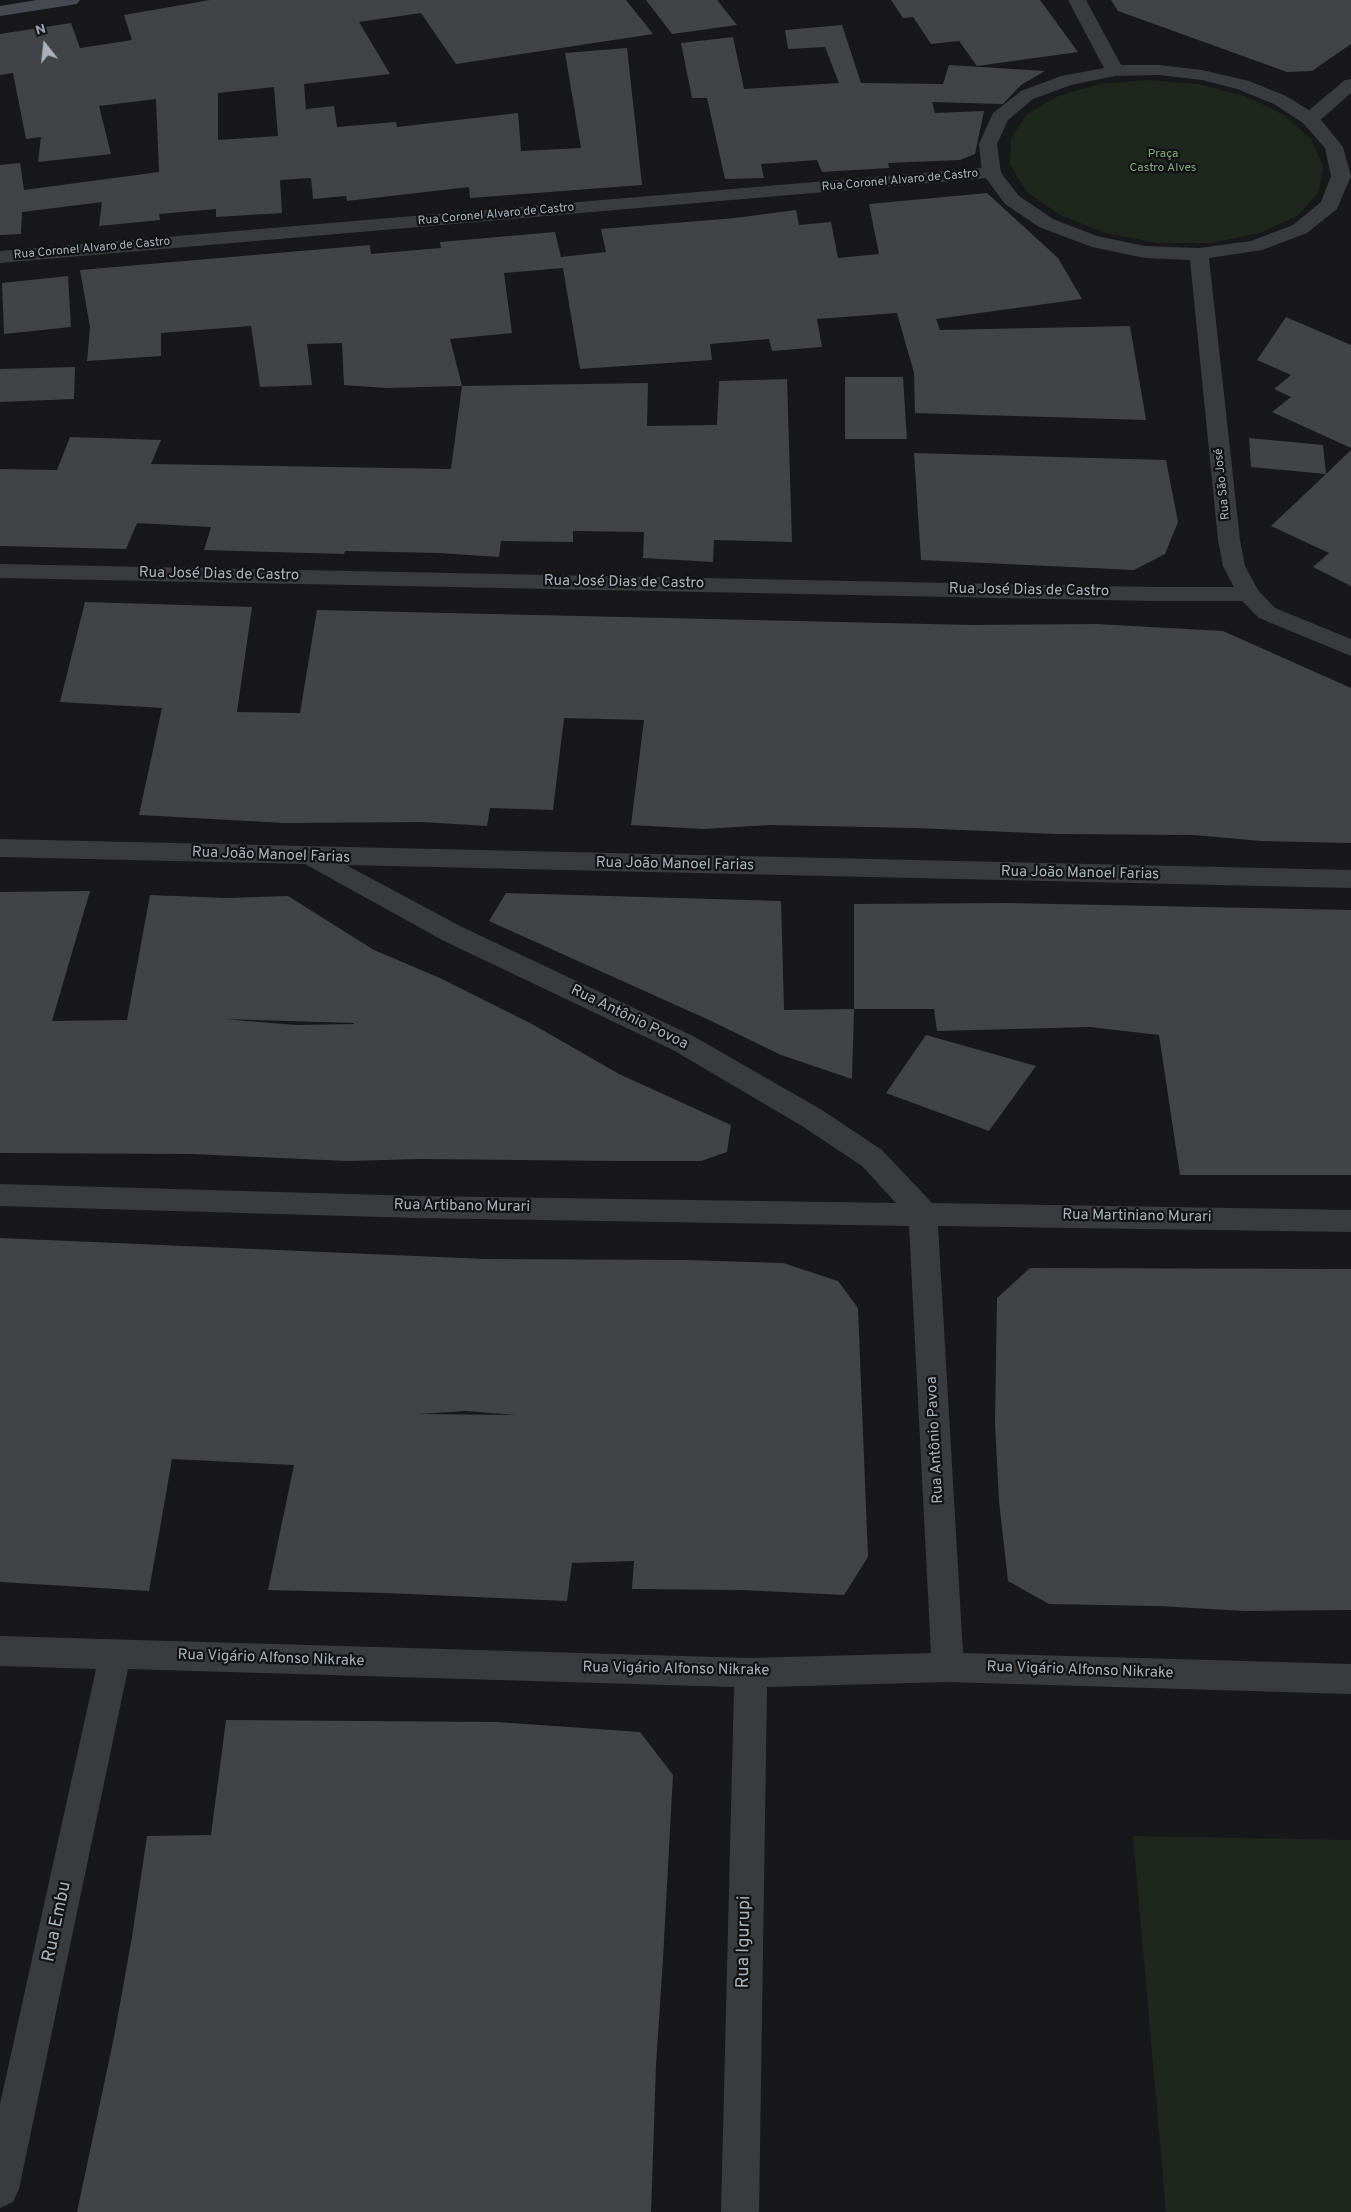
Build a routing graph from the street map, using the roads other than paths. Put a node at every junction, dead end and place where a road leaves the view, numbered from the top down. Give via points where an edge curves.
1 (71, 0) edge
2 (1077, 0) edge
3 (0, 11) edge
4 (1115, 71) junction
5 (1351, 84) edge
6 (1310, 119) junction
7 (992, 173) junction
8 (1199, 254) junction
9 (0, 257) edge
10 (0, 570) edge
11 (1248, 594) junction
12 (1351, 648) edge
13 (0, 848) edge
14 (312, 857) junction
15 (1351, 879) edge
16 (0, 1195) edge
17 (923, 1213) junction
18 (1351, 1222) edge
19 (0, 1651) edge
20 (115, 1654) junction
21 (948, 1667) junction
22 (751, 1673) junction
23 (1351, 1679) edge
24 (0, 2189) edge
25 (740, 2212) edge

1 - 3 main road
2 - 4 street
4 - 6 street via 1159,70 1202,75 1243,85 1271,96
4 - 7 street via 1067,80 1027,95 1000,118 988,144
5 - 6 street
6 - 8 street via 1334,147 1342,176 1330,205 1300,229 1255,246
7 - 8 street via 1012,200 1046,223 1092,241 1145,252
7 - 9 street, Rua Coronel Alvaro de Castro
8 - 11 street, Rua São José via 1229,540 1234,566
10 - 11 street, Rua José Dias de Castro
11 - 12 street, Rua São José via 1267,613
13 - 14 street, Rua João Manoel Farias
14 - 15 street, Rua João Manoel Farias
14 - 17 street, Rua Antônio Povoa via 453,934 683,1043 786,1103 872,1158
16 - 17 street, Rua Artibano Murari via 418,1207
17 - 18 street, Rua Martiniano Murari
17 - 21 street, Rua Antônio Pavoa
19 - 20 street, Rua Vigário Alfonso Nikrake
20 - 22 street, Rua Vigário Alfonso Nikrake
20 - 24 street, Rua Embu
21 - 22 street, Rua Vigário Alfonso Nikrake
21 - 23 street, Rua Vigário Alfonso Nikrake
22 - 25 street, Rua Igurupi

